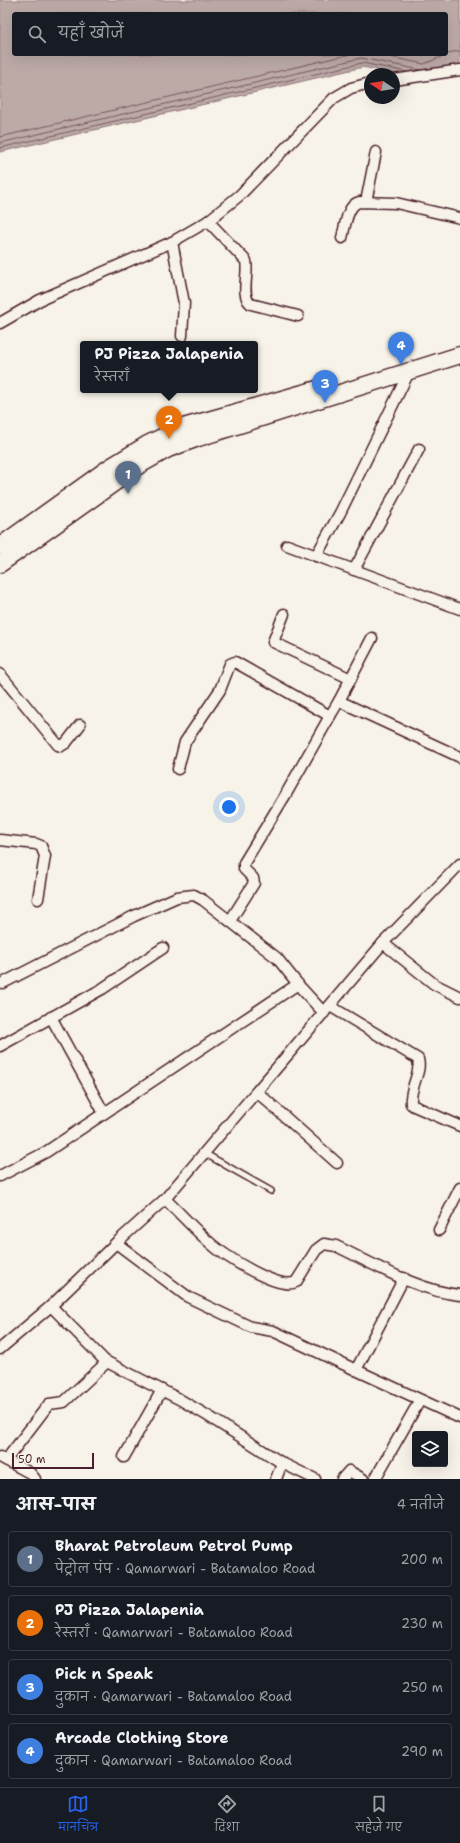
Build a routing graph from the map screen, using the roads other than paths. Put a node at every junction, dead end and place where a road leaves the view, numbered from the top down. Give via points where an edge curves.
1 (460, 70) edge
2 (400, 79) edge
3 (364, 85) edge
4 (376, 152) dead end
5 (366, 202) junction
6 (460, 218) edge
7 (208, 221) junction
8 (342, 238) dead end
9 (172, 242) junction
10 (298, 316) dead end
11 (0, 323) edge
12 (182, 336) dead end
13 (460, 345) edge
14 (460, 356) edge
15 (409, 372) junction
16 (420, 449) dead end
17 (0, 546) edge
18 (287, 546) dead end
19 (316, 556) junction
20 (0, 564) edge
21 (354, 570) junction
22 (460, 609) edge
23 (284, 614) dead end
24 (372, 638) dead end
25 (0, 674) edge
26 (351, 679) junction
27 (338, 702) junction
28 (330, 716) junction
29 (80, 725) dead end
30 (460, 757) edge
31 (178, 770) dead end
32 (0, 840) edge
33 (460, 864) edge
34 (38, 899) dead end
35 (230, 921) junction
36 (383, 943) junction
37 (163, 948) dead end
38 (3, 983) dead end
39 (298, 984) junction
40 (460, 997) edge
41 (327, 1009) junction
42 (51, 1018) junction
43 (0, 1046) edge
44 (257, 1092) junction
45 (104, 1113) junction
46 (460, 1126) edge
47 (204, 1153) junction
48 (337, 1163) dead end
49 (1, 1173) edge
50 (460, 1188) edge
51 (271, 1191) dead end
52 (165, 1199) junction
53 (440, 1230) dead end
54 (116, 1243) junction
55 (404, 1278) junction
56 (460, 1295) edge
57 (51, 1306) junction
58 (0, 1349) edge
59 (107, 1362) junction
60 (356, 1370) junction
61 (162, 1390) junction
62 (420, 1400) junction
63 (460, 1418) edge
64 (124, 1458) dead end
65 (3, 1459) edge
66 (282, 1463) junction
67 (35, 1479) edge
68 (276, 1479) edge
69 (315, 1479) edge
70 (342, 1479) edge
71 (363, 1479) edge
72 (375, 1479) edge

1 - 2 street
3 - 7 street via 351,88 334,98 240,195
4 - 5 street
5 - 6 street via 396,203
5 - 8 street via 355,203 351,207
7 - 9 street
7 - 10 street via 246,261 248,301 251,304
9 - 11 street via 40,300
9 - 12 street via 184,302
13 - 17 main road via 180,428 110,467
14 - 15 main road
15 - 19 street via 340,513
15 - 20 main road via 168,449 104,489
16 - 21 street
18 - 19 street
19 - 21 street
21 - 22 street
23 - 26 street via 273,642
24 - 26 street
25 - 29 street via 58,745 66,743
26 - 27 street
27 - 28 street
27 - 30 street
28 - 31 street via 239,664 232,663 220,690 185,742
28 - 35 street via 244,863 244,869 253,878 254,883
32 - 34 street via 41,846 45,856
33 - 36 street
35 - 38 street via 194,895 177,897 134,916
35 - 39 street via 277,958
36 - 40 street via 434,984
36 - 41 street
37 - 42 street via 102,989
39 - 41 street
39 - 45 street
41 - 44 street
41 - 46 street via 418,1059 419,1068 411,1089 411,1104
42 - 43 street
42 - 45 street
44 - 47 street
44 - 48 street
45 - 49 street via 46,1152
47 - 51 lane
47 - 52 street
50 - 53 street
52 - 54 street
52 - 55 street via 210,1243 272,1281 285,1284 296,1282 316,1250 324,1244 336,1246
54 - 57 street
54 - 60 street via 188,1297 251,1327 273,1331
55 - 56 street via 444,1293
55 - 60 street
57 - 58 street
57 - 59 street
59 - 61 street
59 - 65 street via 64,1402 49,1404
60 - 62 street
61 - 64 street
61 - 66 street
62 - 63 street
62 - 72 street
65 - 67 street via 30,1473
66 - 68 street
66 - 69 street
70 - 71 street via 349,1471

